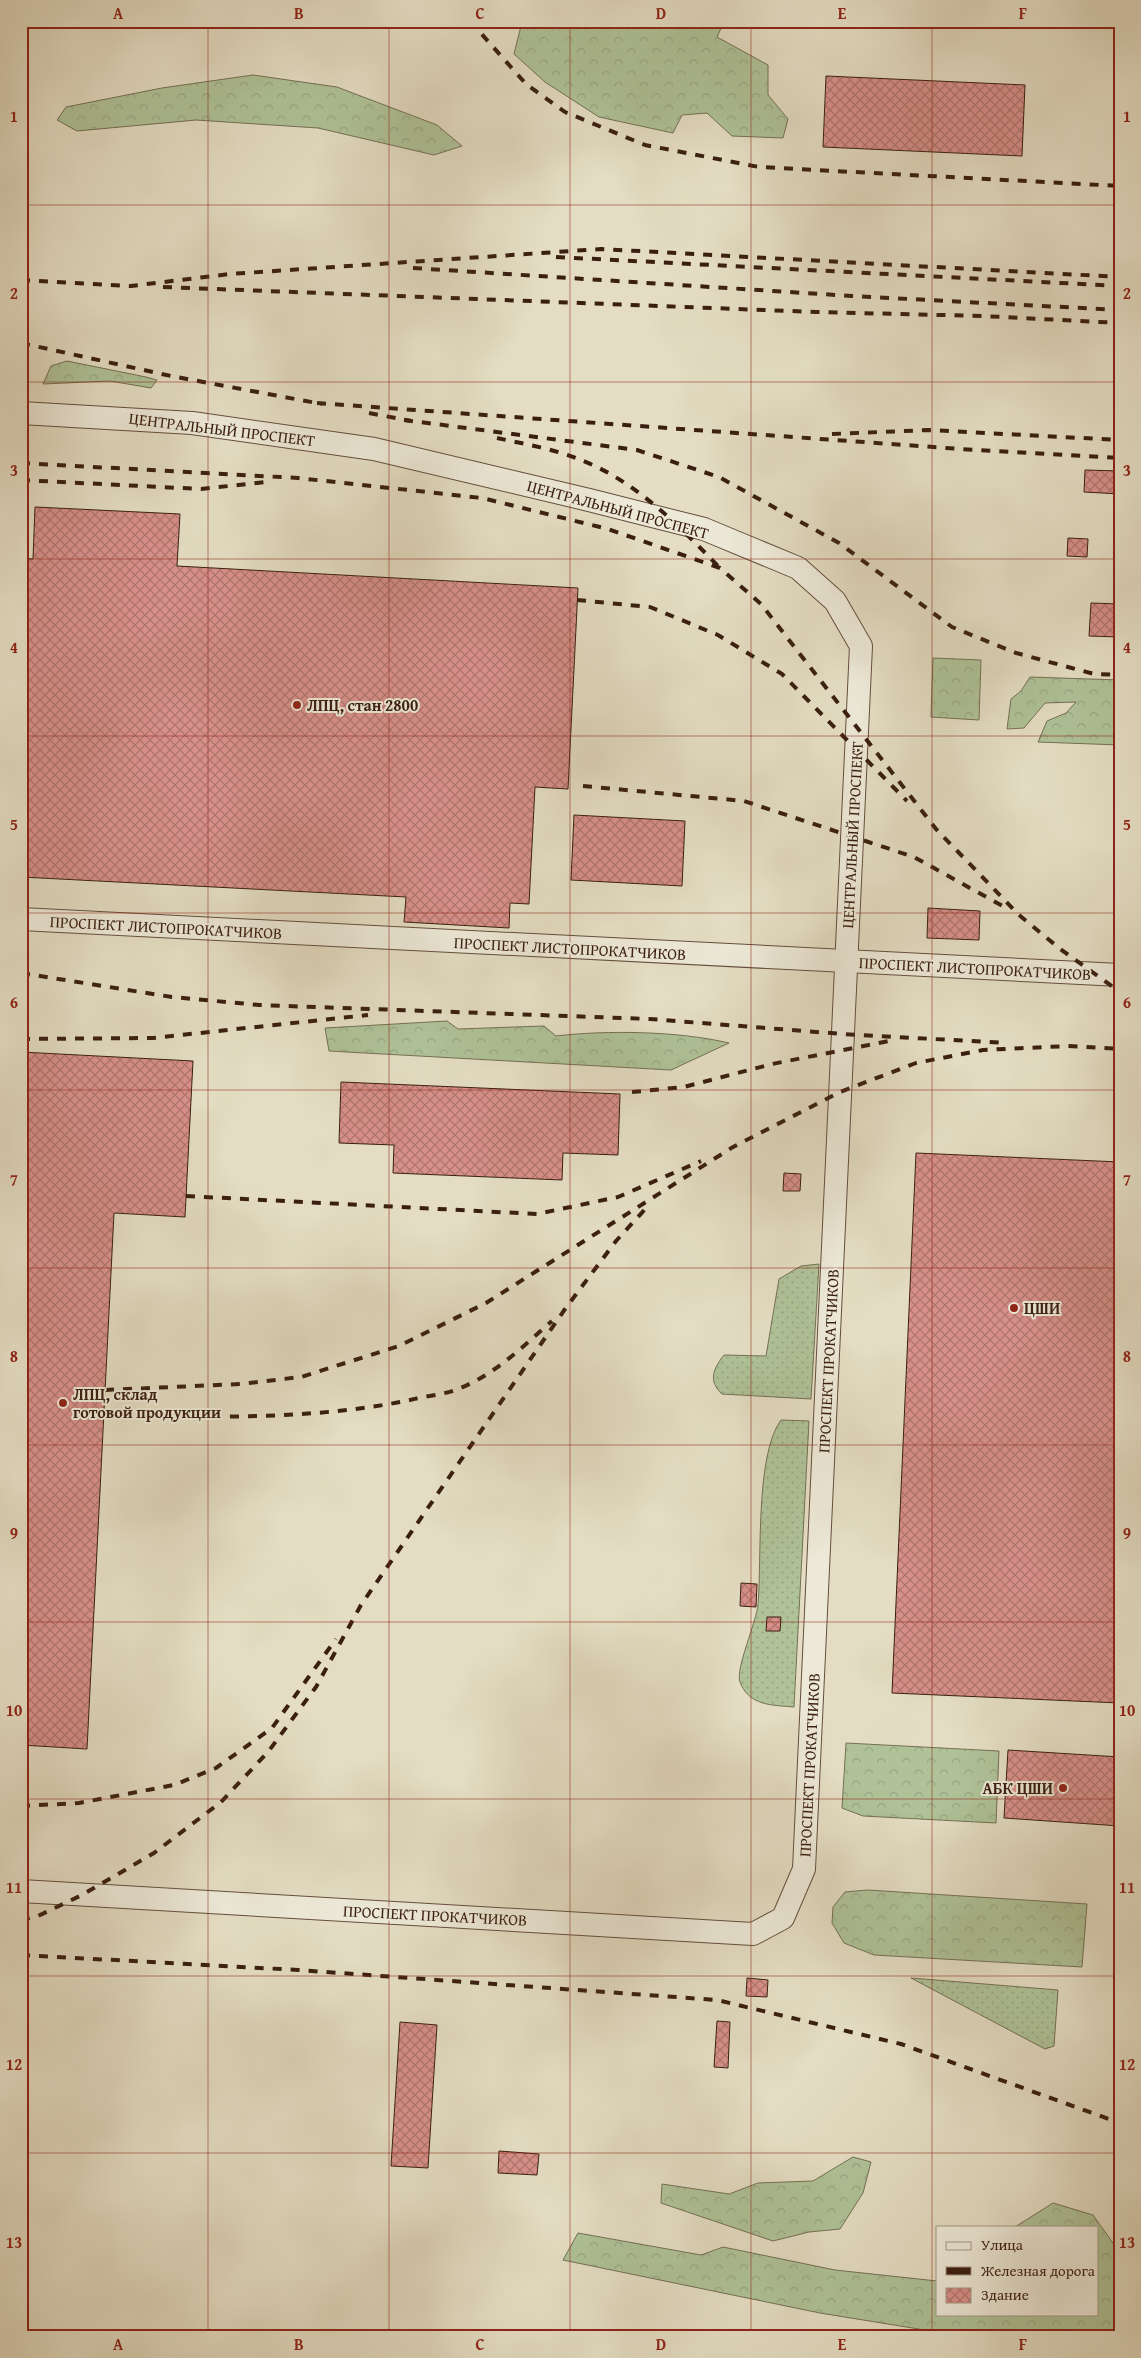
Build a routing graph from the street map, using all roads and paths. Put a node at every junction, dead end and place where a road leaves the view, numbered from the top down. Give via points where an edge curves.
1 (21, 413) edge
2 (21, 919) edge
3 (846, 961) junction
4 (1120, 975) edge
5 (21, 1892) edge

1 - 3 street, ЦЕНТРАЛЬНЫЙ ПРОСПЕКТ via 192,423 374,448 704,530 798,568 835,601 861,646
2 - 3 street, ПРОСПЕКТ ЛИСТОПРОКАТЧИКОВ
3 - 4 street, ПРОСПЕКТ ЛИСТОПРОКАТЧИКОВ
3 - 5 street, ПРОСПЕКТ ПРОКАТЧИКОВ via 804,1868 784,1918 753,1934

